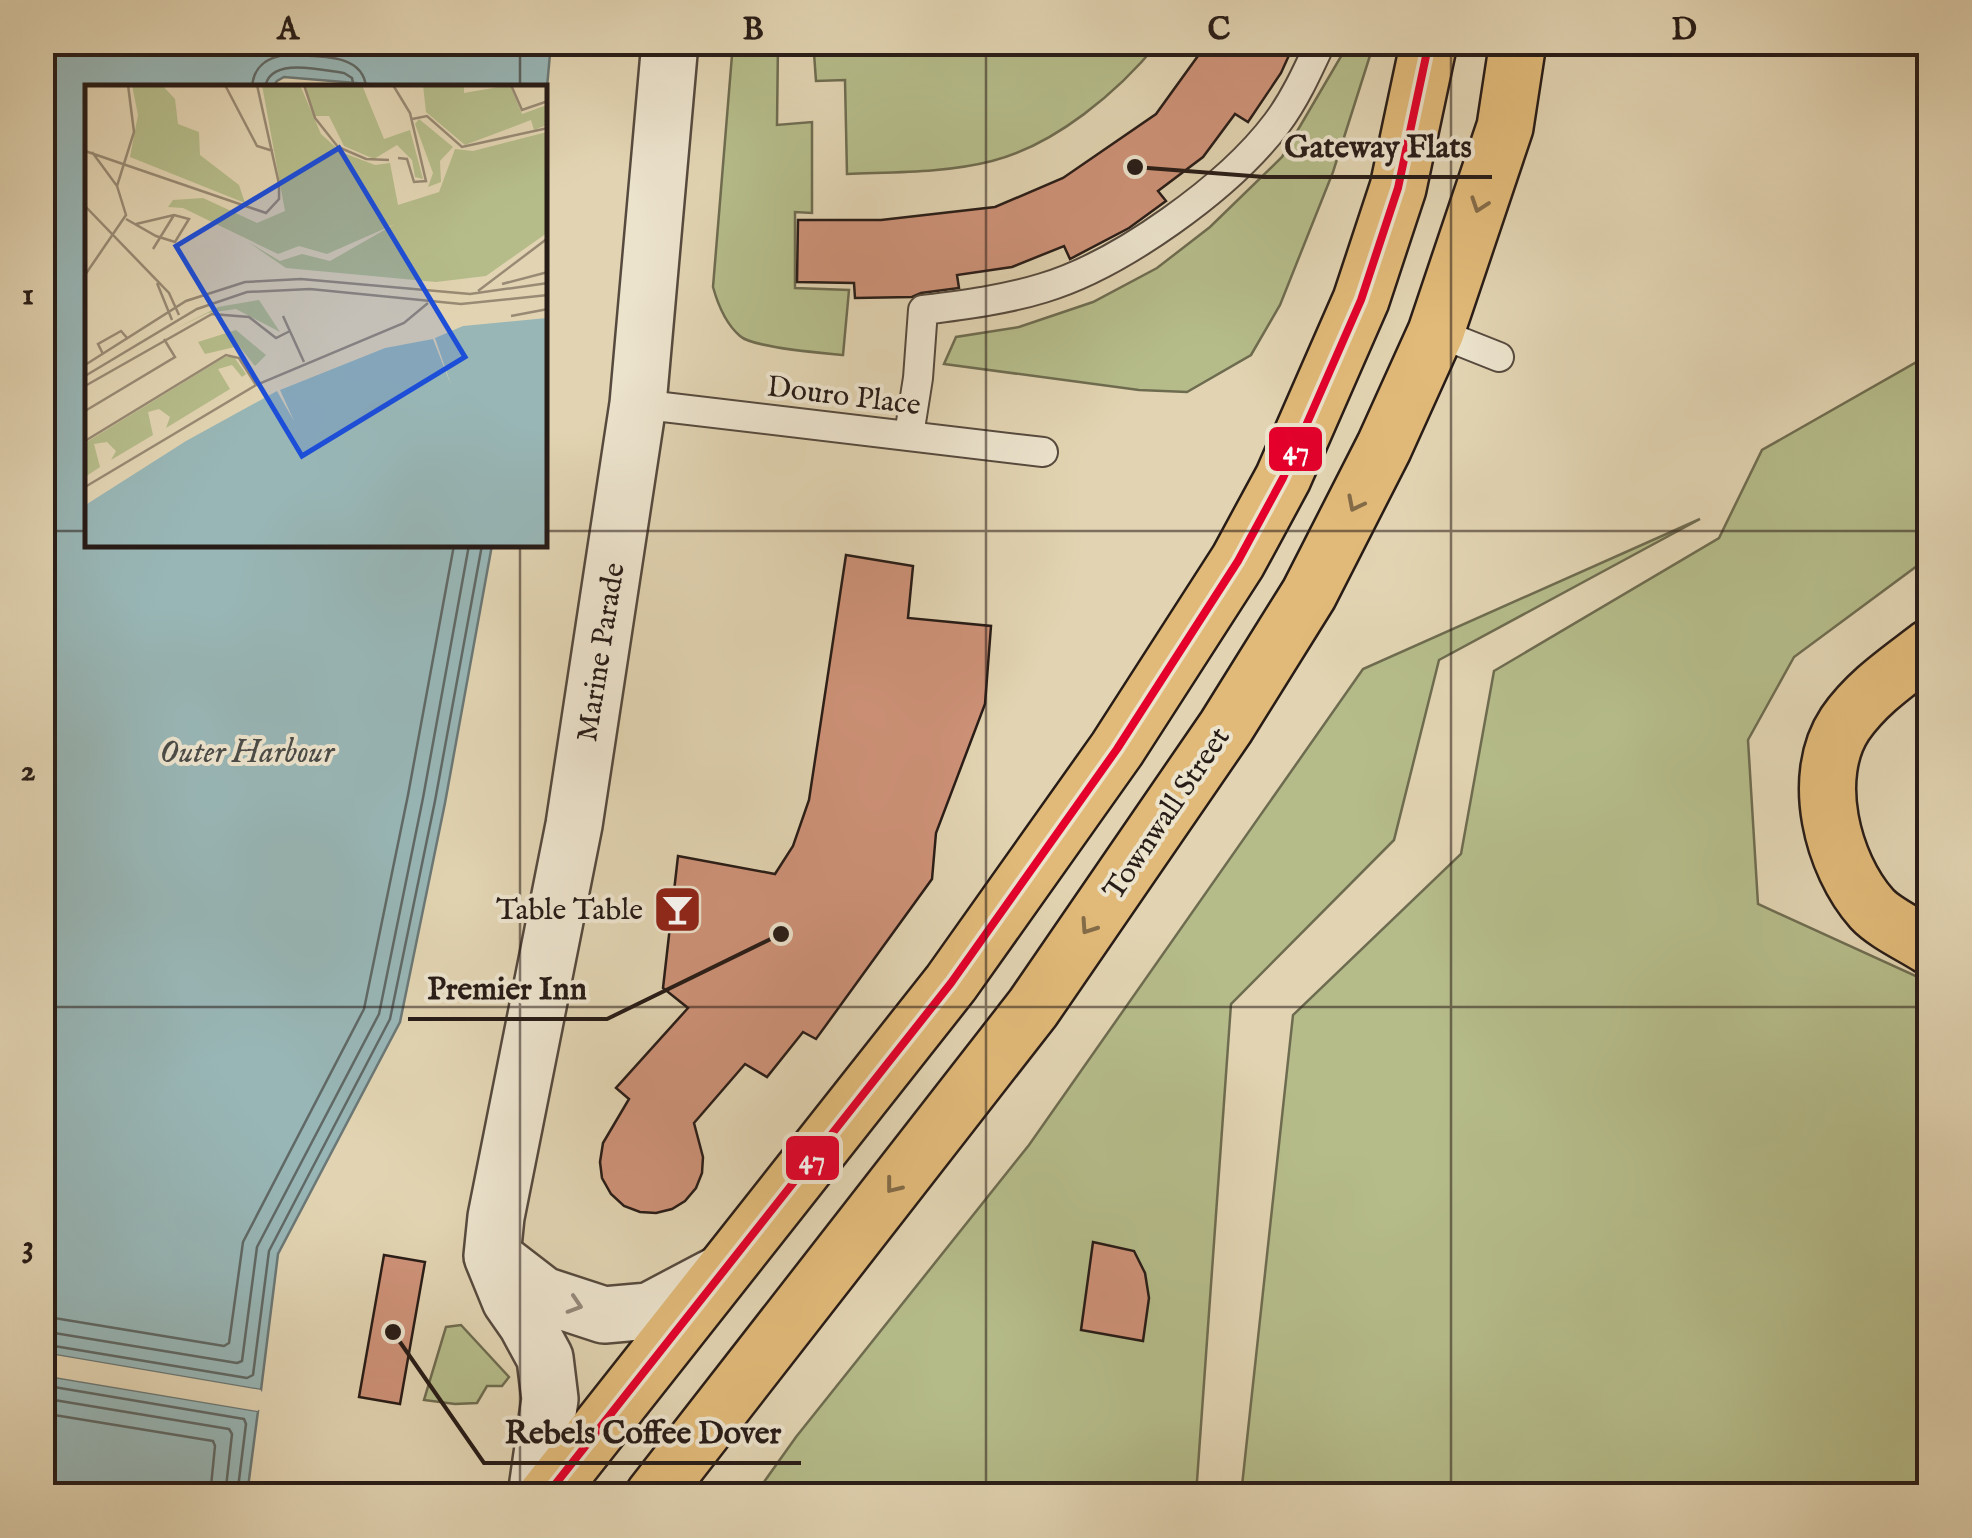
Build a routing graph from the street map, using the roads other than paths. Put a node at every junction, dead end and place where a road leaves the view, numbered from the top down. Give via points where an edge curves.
1 (670, 42) edge
2 (1321, 42) edge
3 (1429, 42) edge
4 (1518, 42) edge
5 (1436, 332) junction
6 (1499, 357) dead end
7 (638, 404) junction
8 (909, 435) junction
9 (1043, 452) dead end
10 (1930, 647) edge
11 (1930, 947) edge
12 (492, 1256) junction
13 (721, 1273) junction
14 (536, 1496) edge
15 (546, 1496) edge
16 (653, 1496) edge

1 - 7 street, Marine Parade
2 - 8 lane via 1278,122 1251,153 1133,246 1045,288 923,310
3 - 13 main road via 1398,188 1361,300 1238,560 1117,748 962,967
4 -> 5 main road, Townwall Street via 1505,127
5 - 6 lane
5 -> 16 main road, Townwall Street via 1309,594 1226,727 1033,1008
7 - 8 lane, Douro Place
7 - 12 street, Marine Parade via 574,825
8 - 9 lane, Douro Place
10 - 11 main road via 1868,696 1843,727 1828,762 1830,822 1846,868 1873,911
12 -> 13 street via 543,1295 604,1315 649,1310
12 - 14 street, Marine Parade via 545,1358 550,1399
13 - 15 main road

